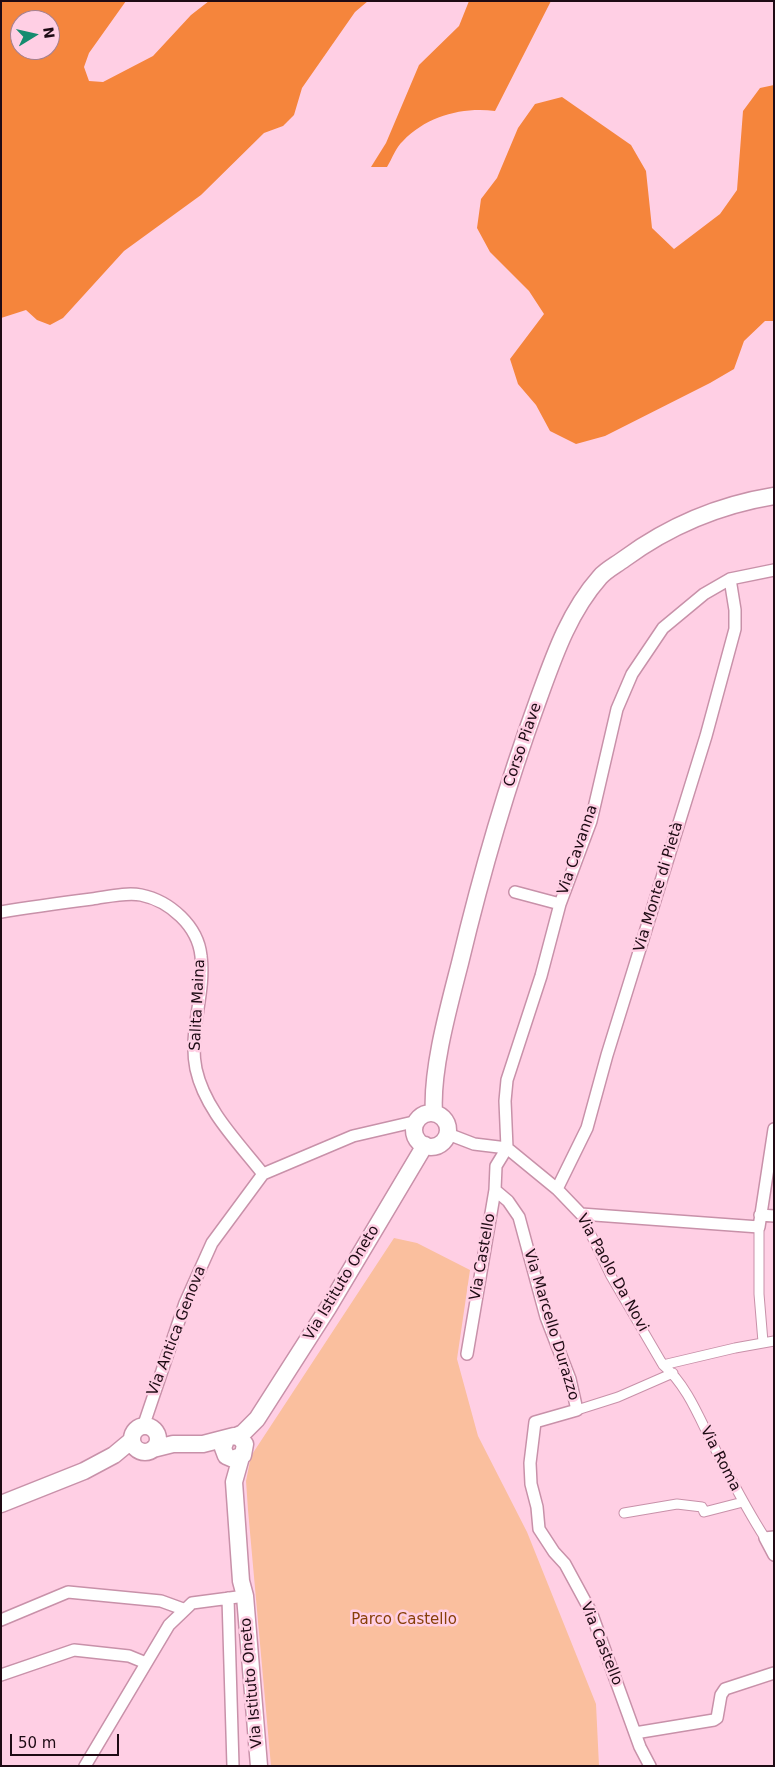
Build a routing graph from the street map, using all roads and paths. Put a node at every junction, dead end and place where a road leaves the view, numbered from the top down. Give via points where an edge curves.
1 (774, 496) edge
2 (774, 570) edge
3 (730, 579) junction
4 (515, 892) dead end
5 (560, 904) junction
6 (1, 912) edge
7 (434, 1113) junction
8 (416, 1124) junction
9 (774, 1129) edge
10 (448, 1134) junction
11 (425, 1145) junction
12 (507, 1148) junction
13 (263, 1174) junction
14 (557, 1189) junction
15 (495, 1190) junction
16 (581, 1214) junction
17 (774, 1216) edge
18 (759, 1221) junction
19 (774, 1341) edge
20 (763, 1342) junction
21 (467, 1354) dead end
22 (663, 1365) junction
23 (673, 1374) junction
24 (577, 1410) junction
25 (143, 1427) joint
26 (145, 1444) junction
27 (233, 1448) junction
28 (743, 1502) junction
29 (1, 1504) edge
30 (624, 1513) dead end
31 (769, 1537) edge
32 (774, 1555) edge
33 (245, 1596) junction
34 (228, 1598) junction
35 (183, 1609) junction
36 (1, 1620) edge
37 (146, 1662) junction
38 (774, 1673) edge
39 (1, 1675) edge
40 (635, 1733) junction
41 (85, 1766) edge
42 (233, 1766) edge
43 (259, 1766) edge
44 (650, 1766) edge

1 - 7 main road, Corso Piave via 709,512 648,541 601,576 574,614 555,653 520,748 479,883 450,1003 434,1091
2 - 3 street, Via Cavanna
3 - 5 street, Via Cavanna via 704,594 663,628 632,674 617,709 591,821
3 - 14 street, Via Monte di Pietà via 735,629 706,736 587,1128
4 - 5 street
5 - 12 street, Via Cavanna via 541,976 507,1080
6 - 13 street, Salita Maina via 111,896 140,895 177,913 194,933 201,956 202,986 193,1033 202,1092
7 - 8 main road via 423,1115
7 - 10 main road via 445,1120
8 - 11 main road via 416,1136
8 - 13 street via 353,1136
9 - 18 street
10 - 11 main road via 436,1146
10 - 12 street via 474,1144
11 - 27 main road, Via Istituto Oneto via 328,1308 257,1419 242,1433
12 - 14 street, Via Paolo Da Novi
12 - 15 street, Via Castello via 496,1166
13 - 25 street, Via Antica Genova via 212,1243 185,1303
14 - 16 street, Via Paolo Da Novi
15 - 21 street, Via Castello
15 - 24 street, Via Marcello Durazzo via 519,1217 546,1317 570,1379
16 - 18 street
16 - 22 street, Via Paolo Da Novi via 611,1276
17 - 18 street
18 - 20 street via 758,1294
19 - 20 street
20 - 22 street
22 - 23 street, Via Roma
23 - 24 street
23 - 28 street, Via Roma
24 - 40 street, Via Castello via 535,1422 530,1462 538,1529 565,1564 591,1612
25 - 26 main road via 152,1429
26 - 27 main road via 203,1444
26 - 29 main road
27 - 33 main road, Via Istituto Oneto via 241,1581
28 - 30 street via 704,1512 702,1507 677,1504
28 - 31 street, Via Roma
31 - 32 street, Via Roma
33 - 34 street
33 - 43 main road, Via Istituto Oneto
34 - 35 street via 192,1603
34 - 42 street
35 - 36 street via 161,1601 68,1592
35 - 37 street
37 - 39 street via 129,1656 74,1650
37 - 41 street
38 - 40 street via 725,1689 714,1720
40 - 44 street, Via Castello

